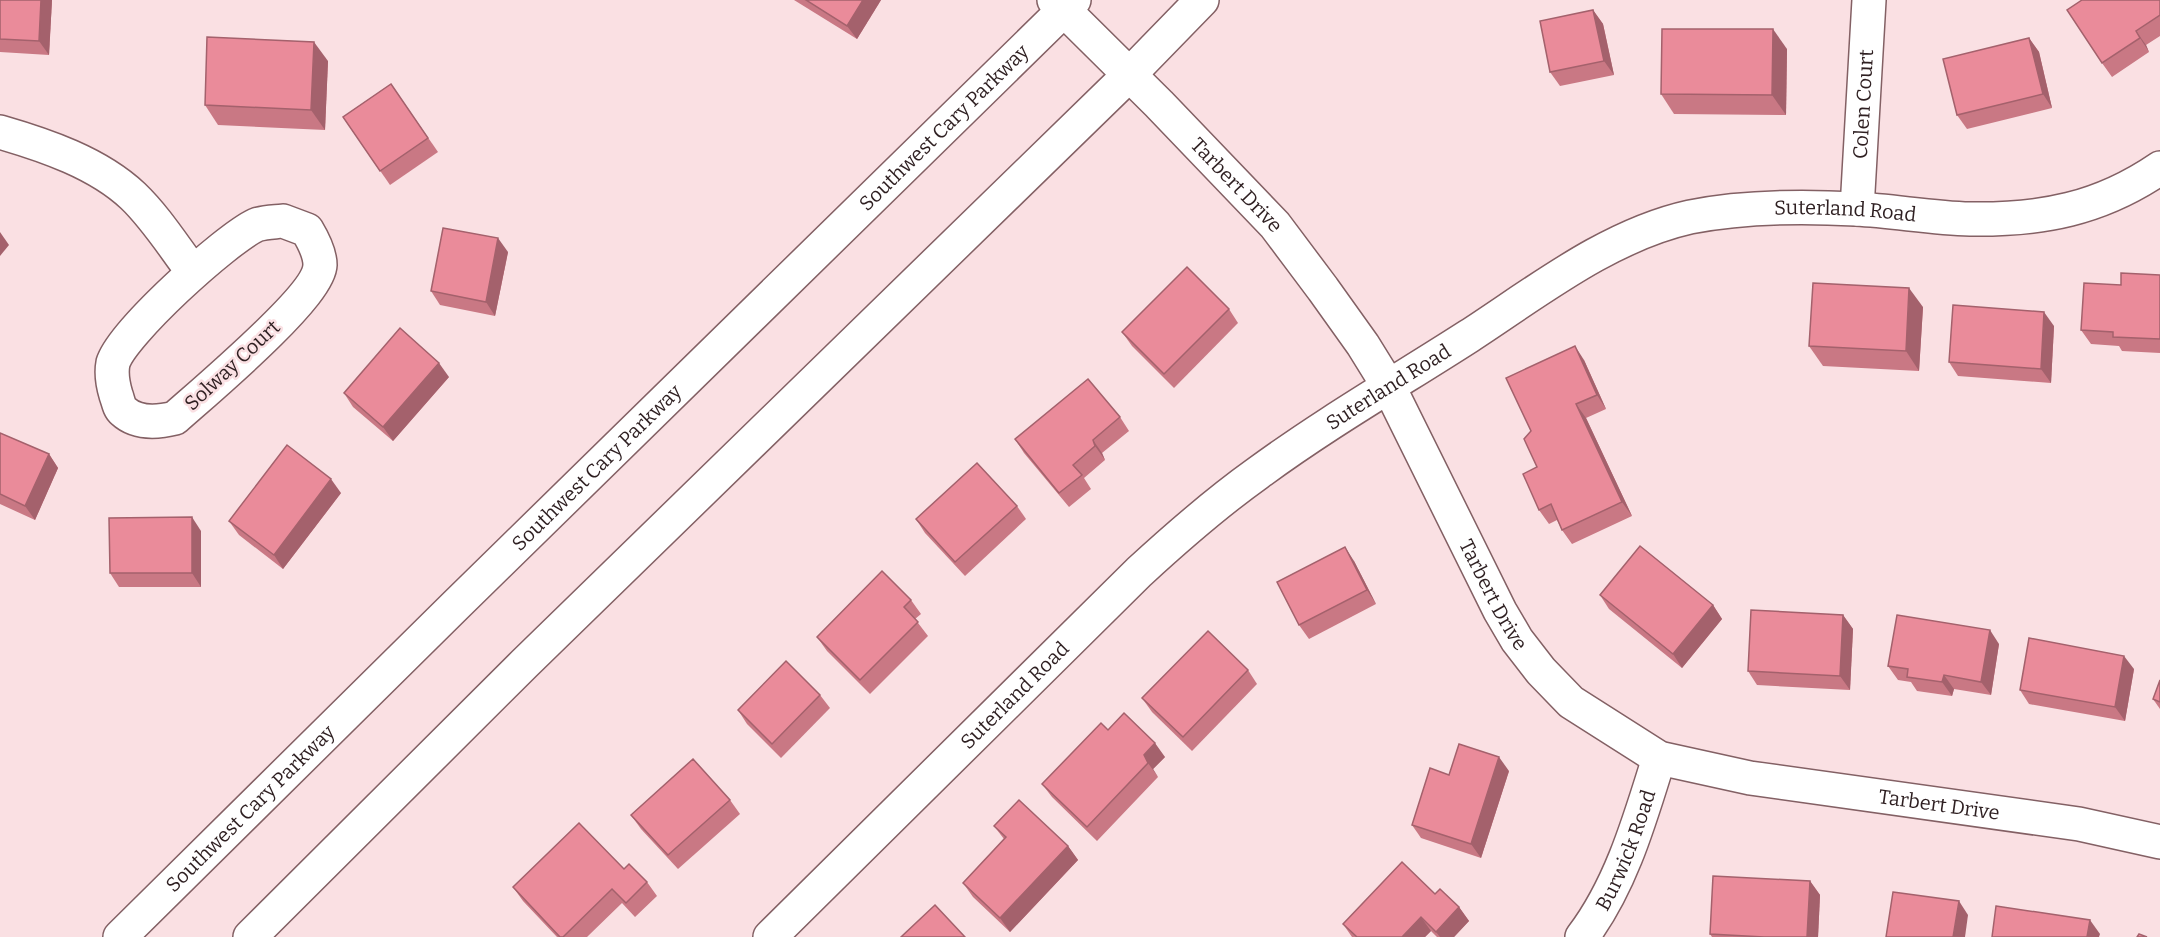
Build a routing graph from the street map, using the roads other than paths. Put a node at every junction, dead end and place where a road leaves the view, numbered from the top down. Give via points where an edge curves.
1 (1202, 0) edge
2 (1869, 0) edge
3 (1064, 3) edge
4 (1129, 75) junction
5 (0, 132) edge
6 (2160, 168) edge
7 (1857, 209) junction
8 (193, 272) junction
9 (1389, 387) junction
10 (1659, 758) junction
11 (2160, 842) edge
12 (120, 937) edge
13 (250, 937) edge
14 (770, 937) edge
15 (1582, 937) edge

1 - 4 street
2 - 7 street, Colen Court
3 - 4 street, Tarbert Drive
3 - 12 street, Southwest Cary Parkway
4 - 9 street, Tarbert Drive via 1275,225
4 - 13 street via 532,656
5 - 8 street via 86,165 118,184 146,211
6 - 7 street, Suterland Road via 2116,193 2074,208 2020,218 1968,219
7 - 9 street, Suterland Road via 1751,209 1658,226 1582,263
8 - 8 street, Solway Court via 229,242 258,225 283,221 307,230 320,265 312,285 290,312 175,418 137,420 122,410 112,384 114,363 127,339
9 - 10 street, Tarbert Drive via 1517,640 1571,702
9 - 14 street, Suterland Road via 1258,473 1187,529
10 - 11 street, Tarbert Drive via 1750,778 2079,824
10 - 15 street, Burwick Road via 1620,870

